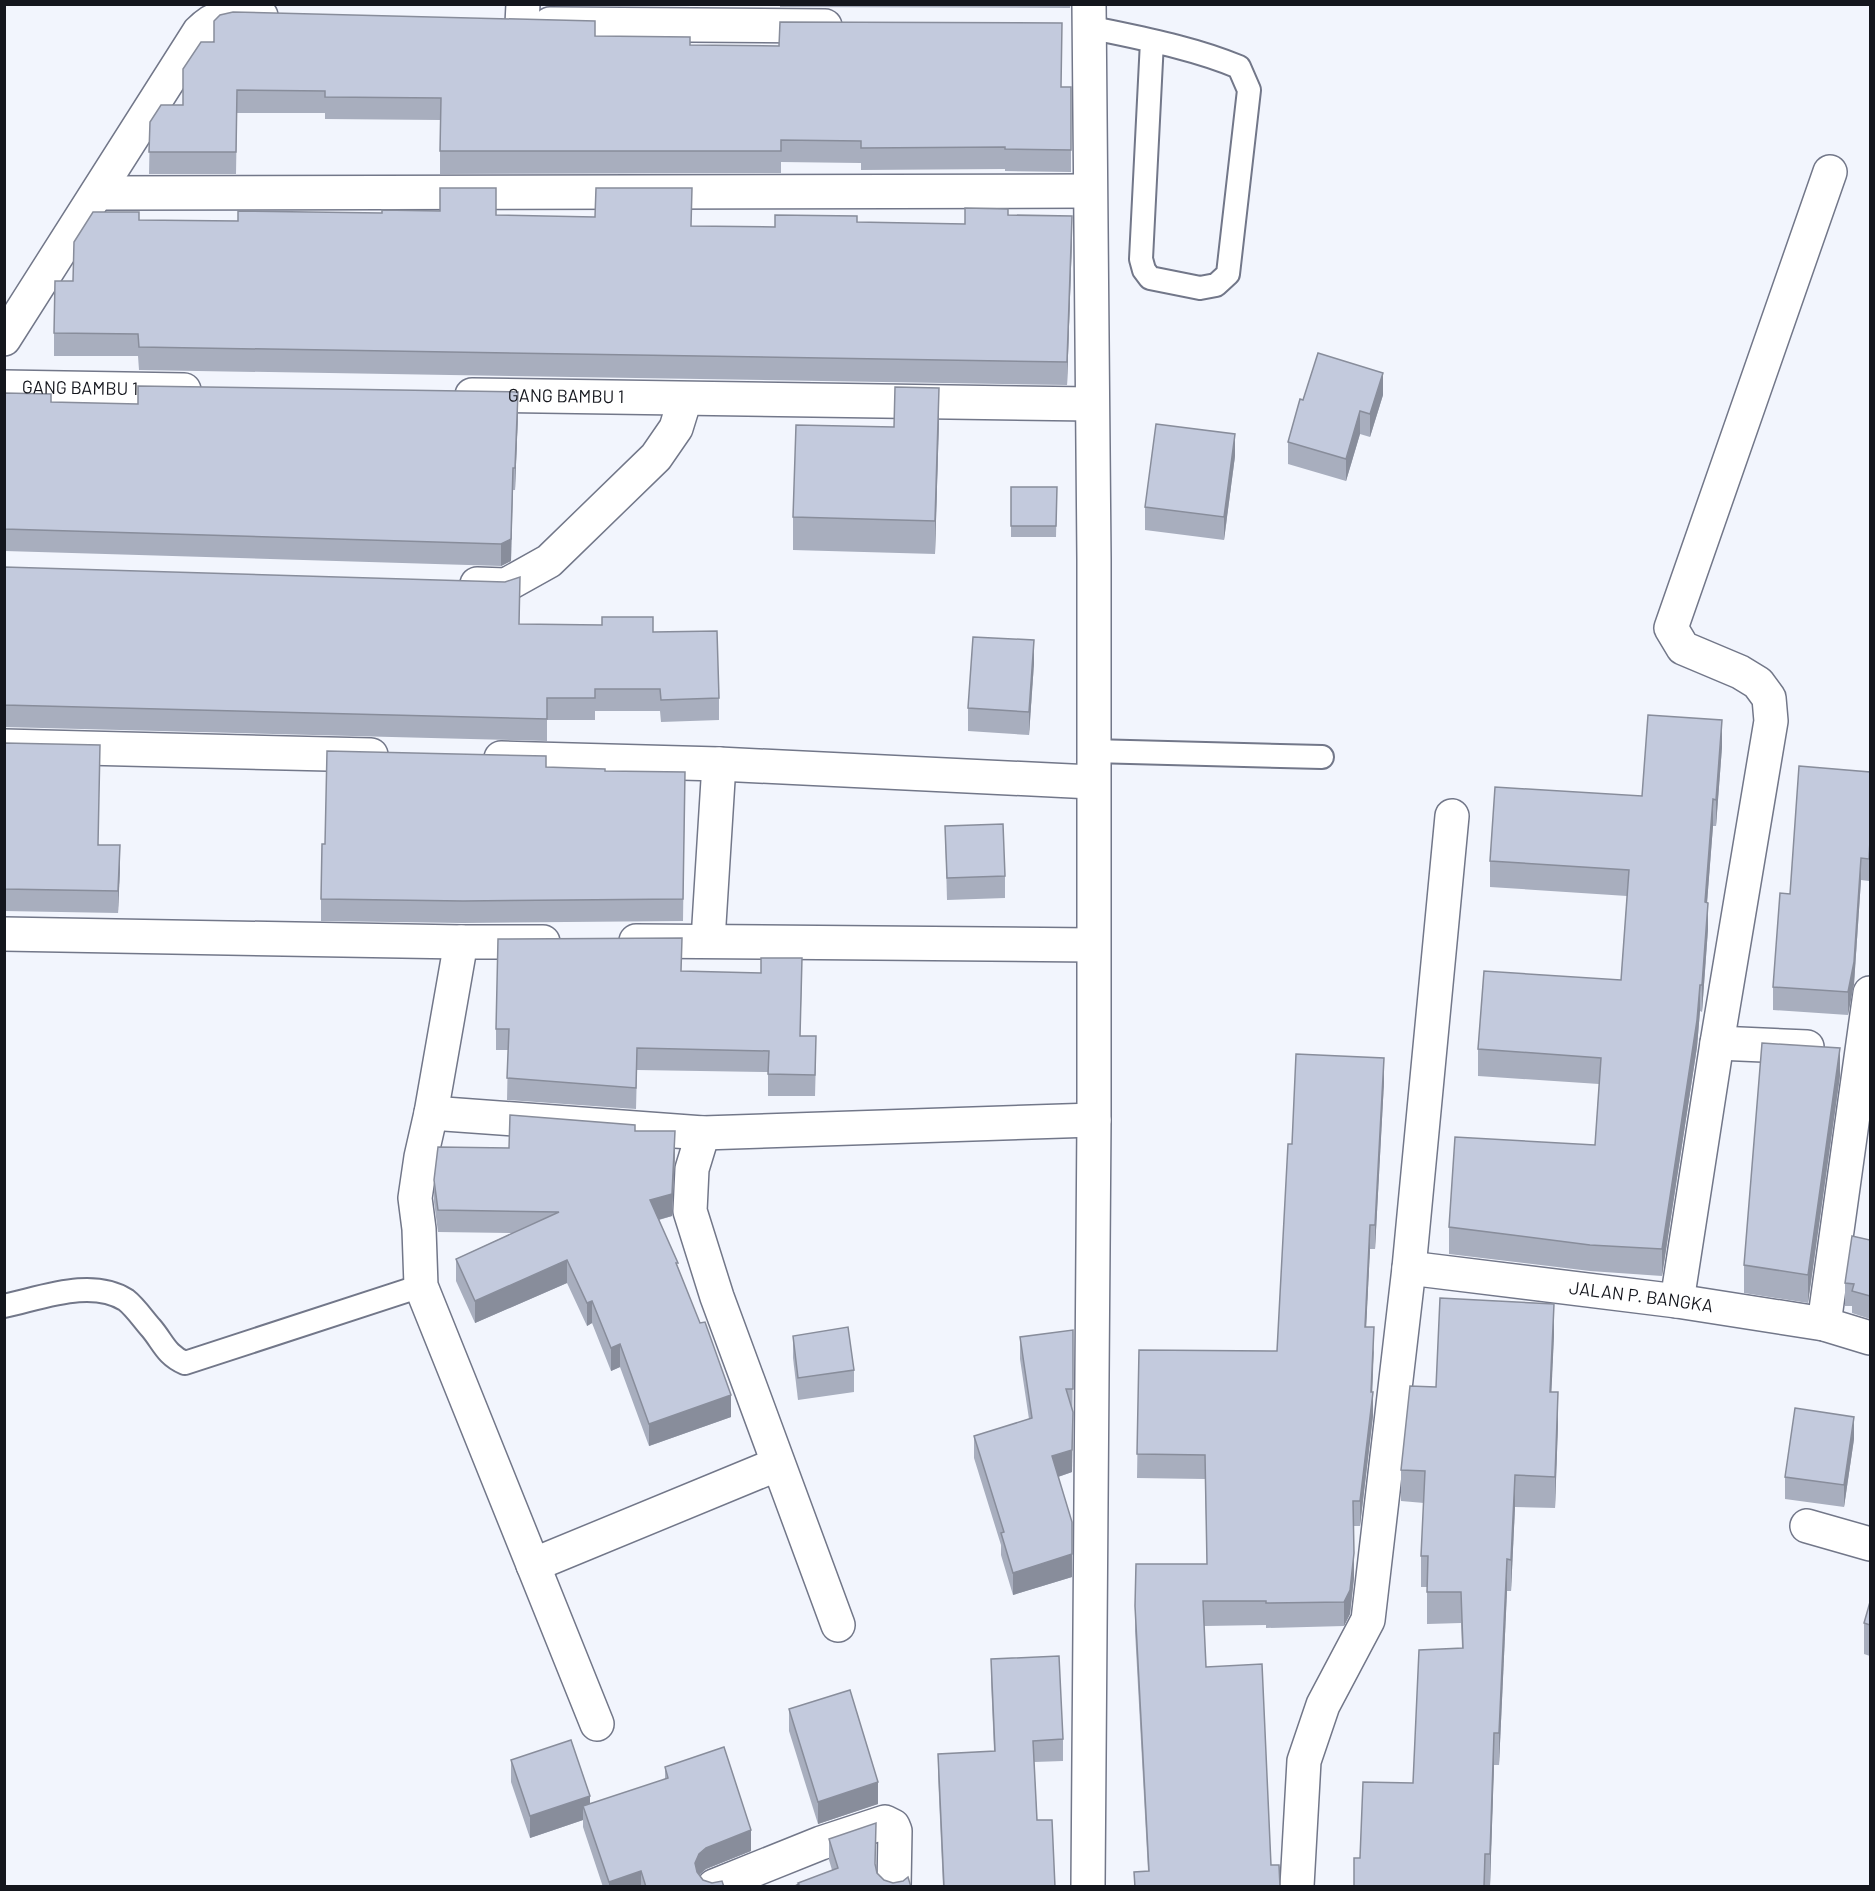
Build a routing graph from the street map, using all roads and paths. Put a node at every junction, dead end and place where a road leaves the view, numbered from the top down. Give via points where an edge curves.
1 (523, 14) edge
2 (1089, 16) edge
3 (290, 17) edge
4 (488, 23) edge
5 (852, 26) edge
6 (1053, 27) edge
7 (1152, 41) junction
8 (1830, 172) dead end
9 (1089, 191) junction
10 (98, 192) junction
11 (4, 339) edge
12 (4, 387) edge
13 (207, 390) edge
14 (446, 394) edge
15 (685, 399) junction
16 (1091, 404) junction
17 (446, 584) edge
18 (4, 746) edge
19 (398, 756) edge
20 (1322, 756) dead end
21 (469, 758) edge
22 (720, 764) junction
23 (1092, 766) junction
24 (1452, 816) dead end
25 (4, 934) edge
26 (708, 940) junction
27 (567, 941) edge
28 (602, 941) edge
29 (461, 942) junction
30 (1093, 945) junction
31 (1870, 993) edge
32 (1717, 1043) junction
33 (1863, 1049) junction
34 (431, 1113) junction
35 (1094, 1120) junction
36 (1861, 1124) edge
37 (703, 1133) junction
38 (1409, 1268) junction
39 (421, 1287) junction
40 (1677, 1301) junction
41 (4, 1306) edge
42 (1824, 1324) junction
43 (1870, 1338) edge
44 (778, 1464) junction
45 (1807, 1526) dead end
46 (1870, 1544) edge
47 (533, 1565) junction
48 (838, 1625) dead end
49 (597, 1724) dead end
50 (714, 1887) edge
51 (894, 1887) edge
52 (1088, 1887) edge
53 (1297, 1887) edge

1 - 4 street
1 - 5 street
2 - 6 street
2 - 7 lane
2 - 9 street
3 - 10 street via 231,15 210,20
7 - 7 lane via 1207,53 1239,67 1249,90 1228,274 1216,285 1200,288 1150,278 1141,259
8 - 32 street via 1671,628 1683,648 1740,672 1758,683 1769,698 1771,721
9 - 10 street
9 - 16 street
10 - 11 street
12 - 13 street, GANG BAMBU 1
14 - 15 street, GANG BAMBU 1
15 - 16 street, GANG BAMBU 1
15 - 17 street via 676,428 656,457 549,561 506,585
16 - 23 street
18 - 19 street
20 - 23 lane
21 - 22 street
22 - 23 street
22 - 26 street
23 - 30 street
24 - 38 street
25 - 29 street
26 - 28 street
26 - 30 street
27 - 29 street
29 - 34 street
30 - 35 street
31 - 33 street
32 - 33 street
32 - 40 street
33 - 36 street
34 - 37 street
34 - 39 street via 415,1198
35 - 37 street
35 - 52 street
36 - 42 street
37 - 44 street via 692,1169 690,1211 717,1298
38 - 40 street, JALAN P. BANGKA
38 - 53 street via 1368,1620 1323,1705 1304,1761
39 - 41 lane via 185,1364 167,1352 128,1302 103,1290 86,1289
39 - 47 street
40 - 42 street, JALAN P. BANGKA
42 - 43 street, JALAN P. BANGKA
44 - 47 street
44 - 48 street
45 - 46 street
47 - 49 street
50 - 51 street via 885,1822 895,1831

